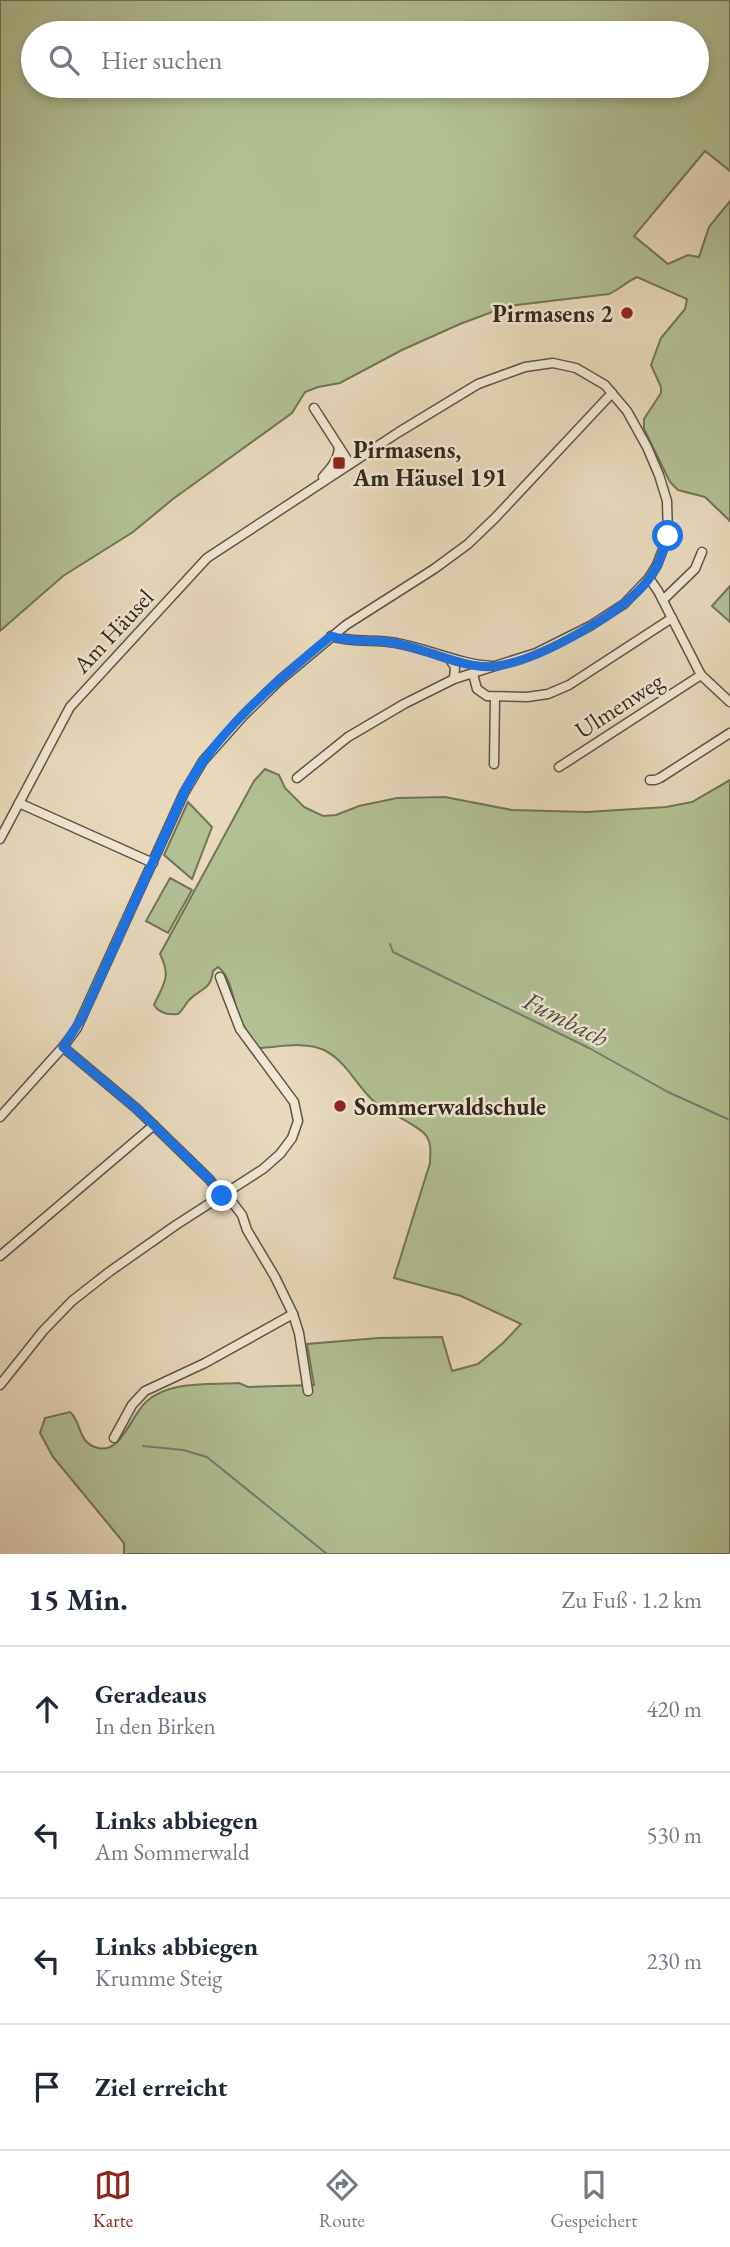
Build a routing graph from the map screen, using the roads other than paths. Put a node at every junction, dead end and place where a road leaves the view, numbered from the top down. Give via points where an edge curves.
1 (612, 393) junction
2 (314, 408) dead end
3 (339, 447) junction
4 (350, 464) junction
5 (305, 493) junction
6 (702, 552) dead end
7 (649, 579) junction
8 (663, 600) junction
9 (672, 618) junction
10 (331, 636) junction
11 (449, 658) junction
12 (497, 666) junction
13 (473, 674) junction
14 (701, 675) junction
15 (454, 680) junction
16 (495, 697) junction
17 (730, 702) edge
18 (730, 733) edge
19 (494, 764) dead end
20 (559, 767) dead end
21 (297, 778) dead end
22 (650, 780) dead end
23 (19, 803) junction
24 (0, 839) edge
25 (153, 863) junction
26 (220, 976) dead end
27 (63, 1047) junction
28 (0, 1117) edge
29 (154, 1125) junction
30 (224, 1195) junction
31 (0, 1256) edge
32 (293, 1314) junction
33 (0, 1385) edge
34 (308, 1391) dead end
35 (114, 1438) dead end

1 - 4 street, Am Häusel via 576,368 553,363 526,366 461,393
1 - 7 street, Am Häusel via 647,447 667,501 668,536
1 - 10 street via 468,544
2 - 3 street
3 - 4 street
3 - 5 street, Am Häusel via 332,468
4 - 5 street, Am Häusel
5 - 23 street, Am Häusel via 206,558 70,707
6 - 8 street via 695,569
7 - 8 street
7 - 12 street via 624,604 590,626 551,647
8 - 9 street
9 - 14 street
9 - 16 street via 557,691
10 - 11 street via 394,643
10 - 25 street via 243,716 203,761
11 - 12 street
11 - 15 street
12 - 13 street
13 - 15 street
13 - 16 street via 480,692
14 - 17 street
14 - 20 street, Ulmenweg
15 - 21 street via 367,725
16 - 19 street
18 - 22 street
23 - 24 street, Am Häusel
23 - 25 street
25 - 27 street via 83,1016
26 - 30 street via 240,1029 290,1094 298,1114 296,1130 280,1154
27 - 28 street
27 - 29 street
29 - 30 street
29 - 31 street
30 - 32 street via 242,1215
30 - 33 street via 72,1301
32 - 34 street
32 - 35 street via 145,1391

